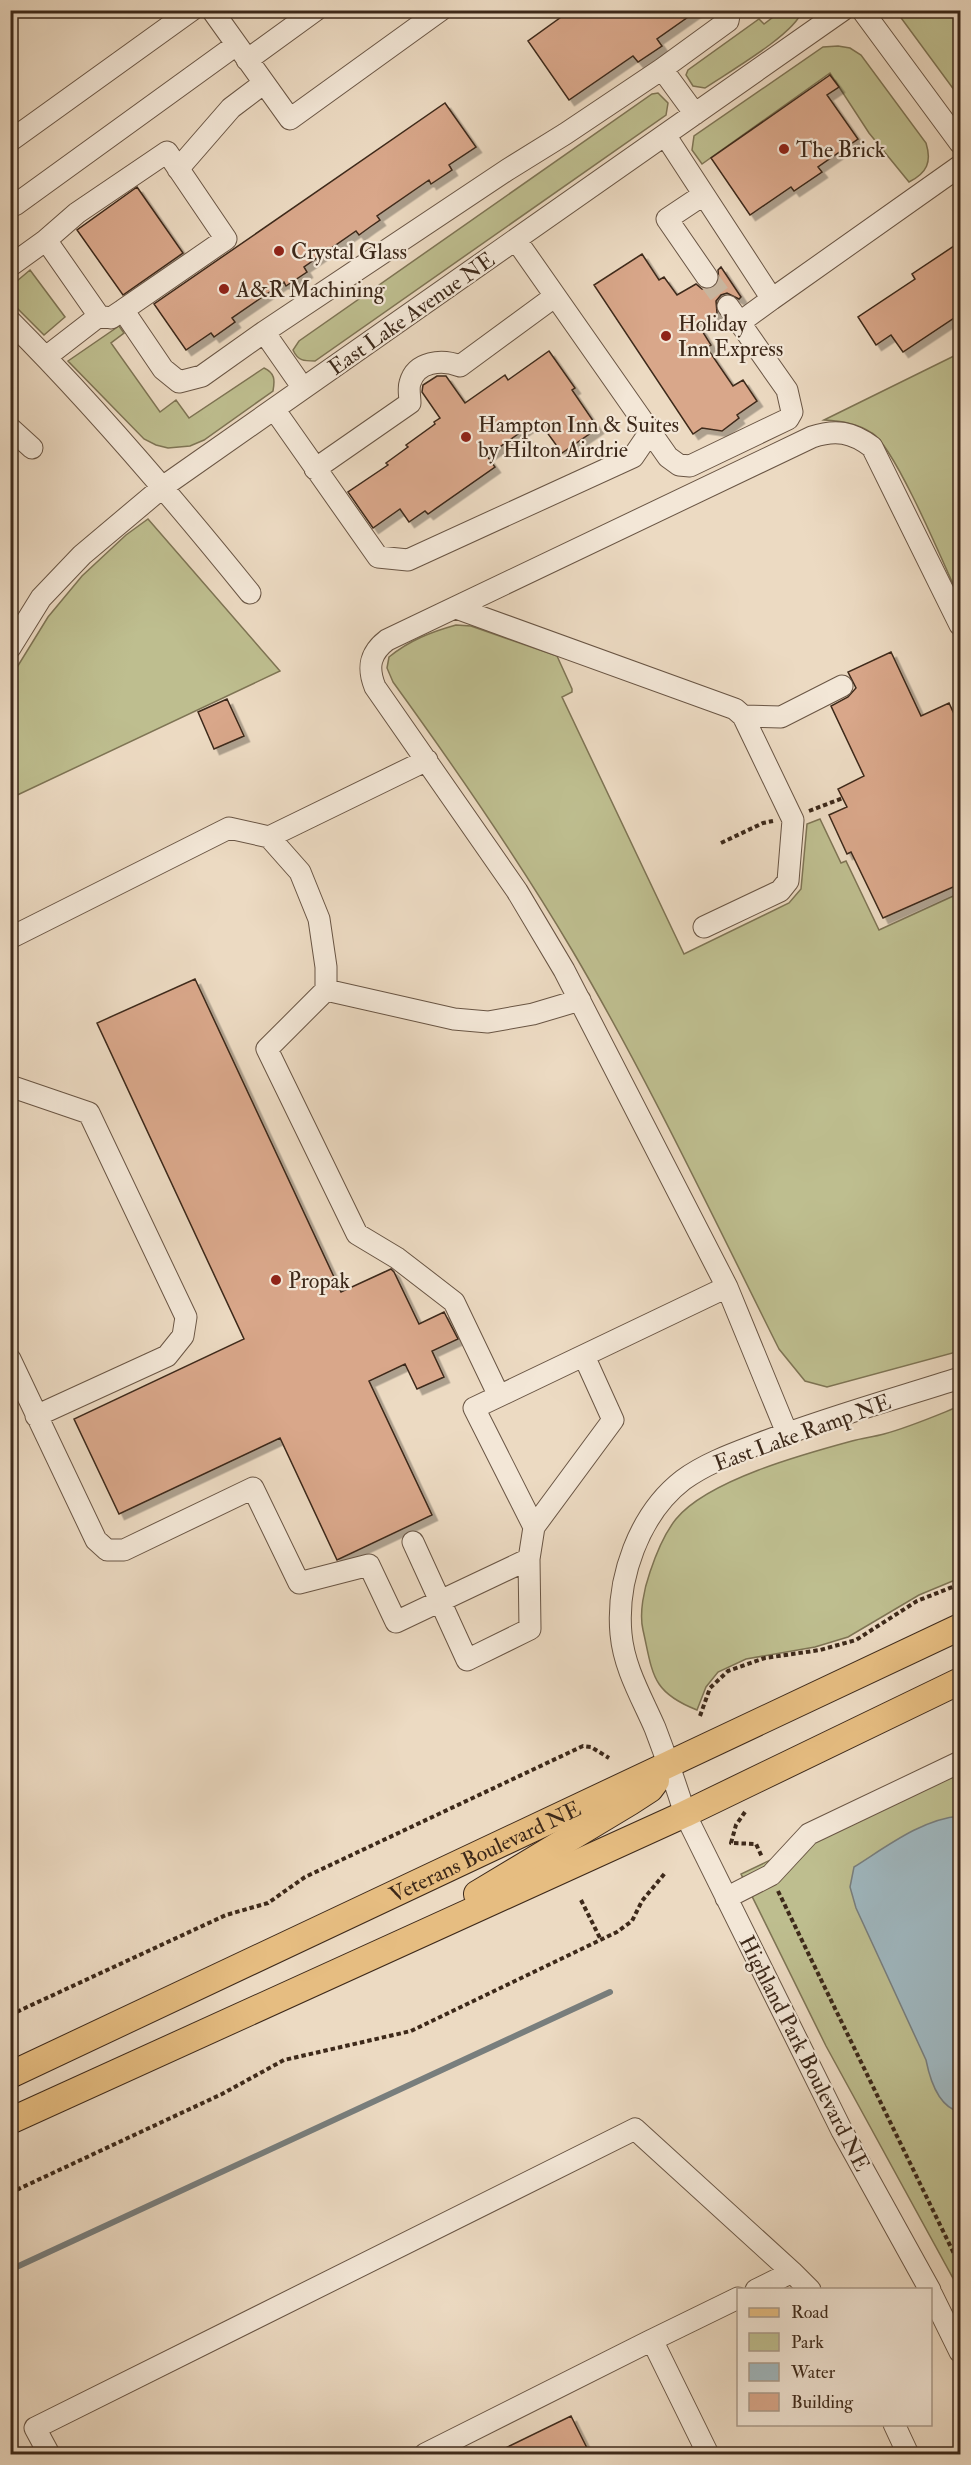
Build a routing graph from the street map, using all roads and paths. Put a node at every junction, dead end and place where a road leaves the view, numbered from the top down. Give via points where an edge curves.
1 (192, 10) edge
2 (212, 10) edge
3 (316, 10) edge
4 (441, 10) edge
5 (730, 10) edge
6 (843, 10) edge
7 (862, 10) edge
8 (242, 52) junction
9 (662, 69) junction
10 (264, 83) junction
11 (695, 114) junction
12 (665, 135) junction
13 (10, 141) edge
14 (960, 143) edge
15 (960, 166) edge
16 (178, 169) junction
17 (703, 195) junction
18 (10, 198) edge
19 (46, 240) junction
20 (516, 240) junction
21 (10, 266) edge
22 (707, 277) tunnel mouth
23 (554, 297) junction
24 (772, 299) junction
25 (123, 310) junction
26 (99, 316) junction
27 (10, 321) edge
28 (264, 332) junction
29 (46, 357) junction
30 (303, 388) junction
31 (274, 409) junction
32 (10, 428) edge
33 (650, 432) junction
34 (32, 448) dead end
35 (315, 469) junction
36 (164, 486) junction
37 (250, 593) dead end
38 (456, 608) junction
39 (960, 625) edge
40 (10, 648) edge
41 (842, 686) dead end
42 (743, 716) junction
43 (427, 760) junction
44 (269, 837) junction
45 (704, 927) dead end
46 (10, 938) edge
47 (326, 990) junction
48 (580, 1000) junction
49 (10, 1086) edge
50 (727, 1287) junction
51 (584, 1356) junction
52 (10, 1359) edge
53 (960, 1378) edge
54 (500, 1396) junction
55 (36, 1416) junction
56 (787, 1433) junction
57 (534, 1527) junction
58 (413, 1542) dead end
59 (529, 1559) junction
60 (960, 1584) edge
61 (440, 1600) junction
62 (960, 1627) edge
63 (960, 1681) edge
64 (700, 1716) dead end
65 (609, 1758) dead end
66 (960, 1762) edge
67 (669, 1764) junction
68 (745, 1812) dead end
69 (685, 1814) junction
70 (665, 1873) dead end
71 (771, 1875) junction
72 (726, 1898) junction
73 (581, 1900) dead end
74 (601, 1940) junction
75 (381, 1953) junction
76 (10, 2015) edge
77 (10, 2075) edge
78 (10, 2121) edge
79 (10, 2193) edge
80 (960, 2266) edge
81 (792, 2272) junction
82 (758, 2288) edge
83 (809, 2288) edge
84 (929, 2288) edge
85 (932, 2294) edge
86 (737, 2298) edge
87 (652, 2340) junction
88 (960, 2352) edge
89 (895, 2426) edge
90 (49, 2454) edge
91 (424, 2454) edge
92 (708, 2454) edge
93 (908, 2454) edge

1 - 13 street
2 - 8 street
3 - 8 street
4 - 10 street via 290,119
5 - 9 street via 728,21
6 - 11 street, East Lake Avenue NE
7 - 14 street
8 - 10 street
8 - 18 street via 15,205
9 - 11 street
9 - 28 street
10 - 16 street via 231,108
11 - 12 street, East Lake Avenue NE
12 - 17 street
12 - 20 street, East Lake Avenue NE
15 - 24 street
16 - 19 street via 167,152 77,213
16 - 25 street via 226,239
17 - 22 street via 667,219
17 - 24 street
19 - 21 street
19 - 26 street
20 - 23 street
20 - 30 street, East Lake Avenue NE
23 - 33 street
23 - 35 street via 460,366 447,361 429,364 414,374 409,385 410,403
24 - 33 street via 734,314 787,390 792,412 788,419 690,466 679,465 668,457
25 - 26 street via 111,318
25 - 28 street via 163,369 179,382 202,376
26 - 29 street
27 - 29 street
28 - 30 street
29 - 36 street
30 - 31 street, East Lake Avenue NE
31 - 35 street
31 - 36 street, East Lake Avenue NE
32 - 34 street
33 - 35 street via 633,457 408,560 378,557
36 - 37 street
36 - 40 street, East Lake Avenue NE via 82,555 41,598
38 - 39 street via 812,437 845,432 872,447
38 - 42 street via 735,709
38 - 43 street via 387,640 377,648 370,667 375,687
41 - 42 street via 781,717
42 - 45 street via 793,820 788,881 780,891
43 - 44 street
43 - 48 street via 516,891
44 - 46 street via 229,828
44 - 47 street via 300,872 319,919
47 - 48 street via 454,1019 488,1022
47 - 54 street via 267,1049 357,1234 397,1258 454,1302
48 - 50 street
49 - 55 street via 89,1113 186,1317 183,1336 166,1356
50 - 51 street
50 - 56 street
51 - 54 street
51 - 57 street via 612,1420
52 - 55 street
53 - 56 street, East Lake Ramp NE
54 - 57 street via 474,1408
55 - 61 street via 96,1540 107,1550 124,1550 253,1488 299,1583 369,1565 396,1622
56 - 67 street, East Lake Ramp NE via 709,1464 683,1480 658,1504 637,1540 621,1601 621,1635 634,1684
57 - 59 street
58 - 61 street
59 - 61 street
59 - 61 street via 530,1629 467,1660
60 - 64 path via 917,1600 856,1640 765,1658 728,1671 710,1688
62 - 67 main road, Veterans Boulevard NE
63 - 69 main road
65 - 76 path via 583,1746 304,1877 268,1904 226,1915
66 - 71 street via 809,1834
67 - 69 street, East Lake Ramp NE
67 - 75 main road via 650,1789
67 - 77 main road, Veterans Boulevard NE
68 - 71 path via 736,1825 731,1844 756,1844
69 - 72 street, Highland Park Boulevard NE
69 - 75 main road
70 - 74 path via 642,1900 632,1921
71 - 72 street
71 - 80 path
72 - 84 street, Highland Park Boulevard NE via 842,2131
73 - 74 path
74 - 79 path via 411,2031 284,2060 222,2094
75 - 78 main road
81 - 82 street
81 - 83 street
81 - 90 street via 635,2129 35,2428
85 - 88 street, Highland Park Boulevard NE
86 - 87 street
87 - 91 street
87 - 92 street
89 - 93 street

